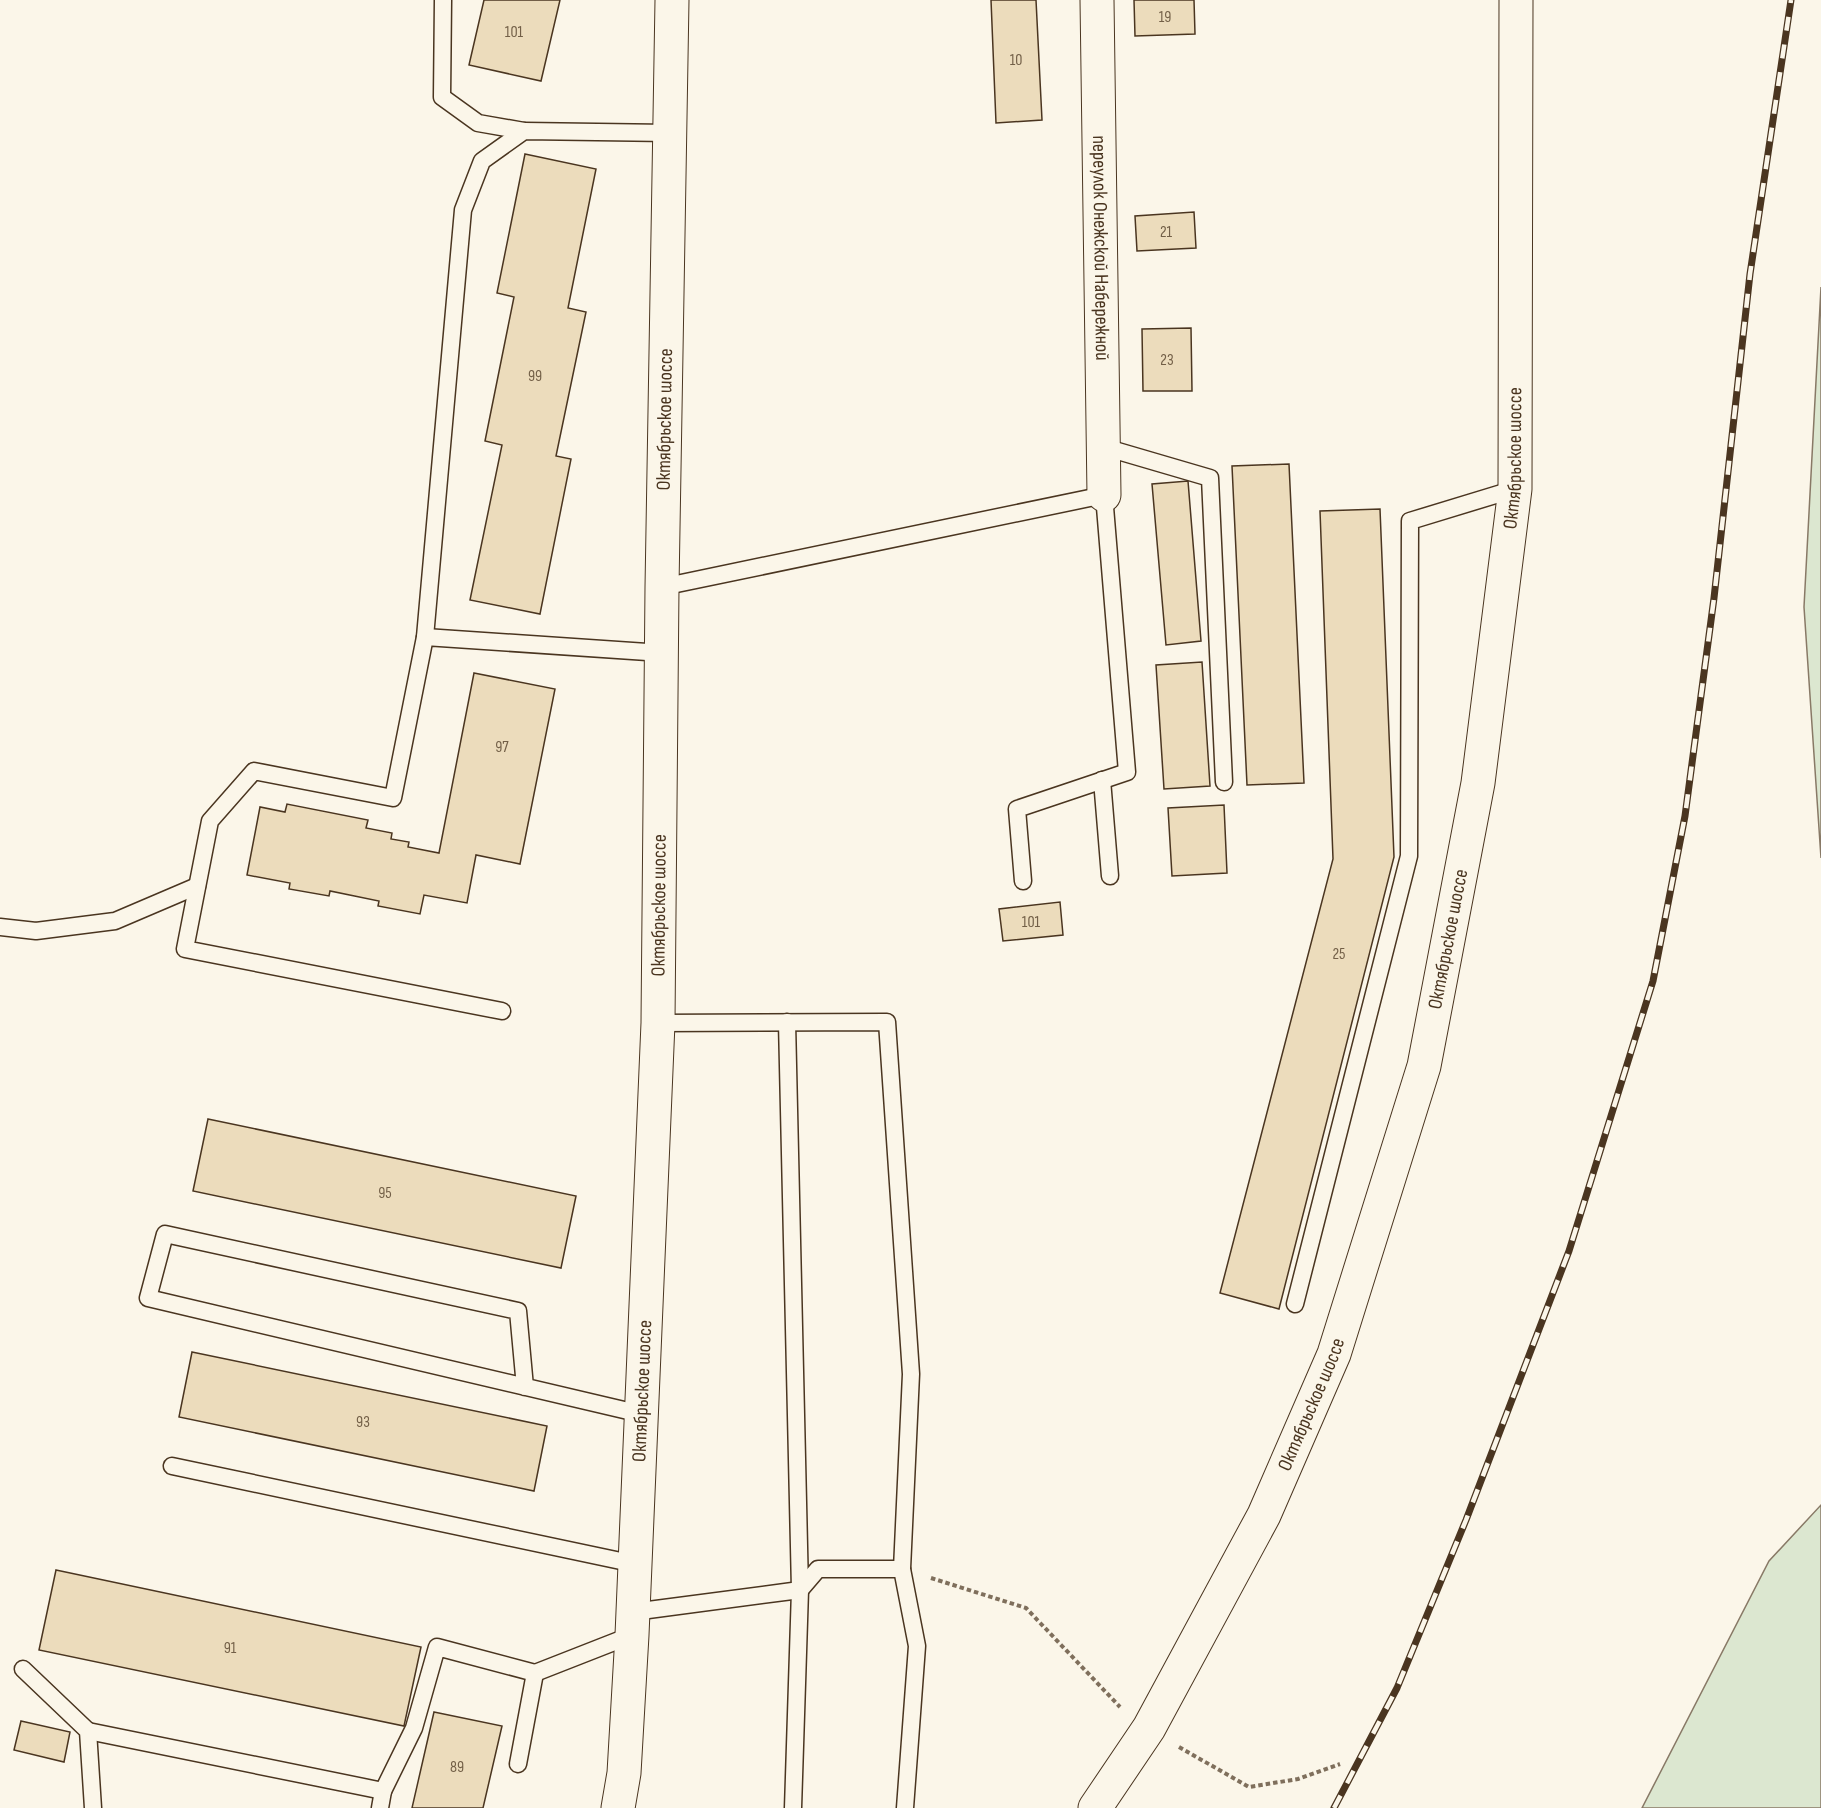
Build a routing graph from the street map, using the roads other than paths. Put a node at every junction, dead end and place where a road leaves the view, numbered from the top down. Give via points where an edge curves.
1 (442, 0) edge
2 (672, 0) edge
3 (1097, 0) edge
4 (1516, 0) edge
5 (524, 131) junction
6 (670, 132) junction
7 (1104, 447) junction
8 (1515, 489) junction
9 (1104, 495) junction
10 (662, 587) junction
11 (425, 637) junction
12 (662, 653) junction
13 (1102, 780) junction
14 (1224, 782) dead end
15 (1110, 876) dead end
16 (1023, 881) dead end
17 (197, 886) junction
18 (0, 927) edge
19 (502, 1011) dead end
20 (787, 1022) junction
21 (658, 1023) junction
22 (1295, 1304) dead end
23 (525, 1386) junction
24 (641, 1414) junction
25 (172, 1466) dead end
26 (635, 1564) junction
27 (902, 1569) junction
28 (800, 1590) junction
29 (632, 1624) junction
30 (23, 1669) dead end
31 (535, 1673) junction
32 (87, 1731) junction
33 (518, 1764) dead end
34 (383, 1791) junction
35 (93, 1808) edge
36 (380, 1808) edge
37 (618, 1808) edge
38 (793, 1808) edge
39 (905, 1808) edge
40 (1095, 1808) edge

1 - 5 lane via 442,97 478,123
2 - 6 street, Октябрьское шоссе
3 - 7 street, переулок Онежской Набережной
4 - 8 street, Октябрьское шоссе
5 - 6 lane
5 - 11 lane via 482,161 463,210
6 - 10 street, Октябрьское шоссе
7 - 9 street, переулок Онежской Набережной
7 - 14 lane via 1210,478
8 - 22 lane via 1410,521 1409,856
8 - 40 street, Октябрьское шоссе via 1478,783 1424,1066 1334,1354 1264,1515 1149,1728
9 - 10 lane
9 - 13 lane via 1127,772
10 - 12 street, Октябрьское шоссе
11 - 12 lane
11 - 17 lane via 393,798 254,771 210,821
12 - 21 street, Октябрьское шоссе
13 - 15 lane
13 - 16 lane via 1017,809
17 - 18 lane via 115,921 36,931
17 - 19 lane via 185,949
20 - 21 lane
20 - 27 lane via 887,1022 911,1374
20 - 28 lane
21 - 24 street, Октябрьское шоссе
23 - 23 lane via 148,1298 165,1234 518,1311
23 - 24 lane
24 - 26 street, Октябрьское шоссе
25 - 26 lane
26 - 29 street, Октябрьское шоссе
27 - 28 lane via 818,1569
27 - 39 lane via 917,1646
28 - 29 lane
28 - 38 lane
29 - 31 lane
29 - 37 street, Октябрьское шоссе via 624,1773
30 - 32 lane
31 - 33 lane
31 - 34 lane via 437,1647 414,1728
32 - 34 lane
32 - 35 lane
34 - 36 lane

